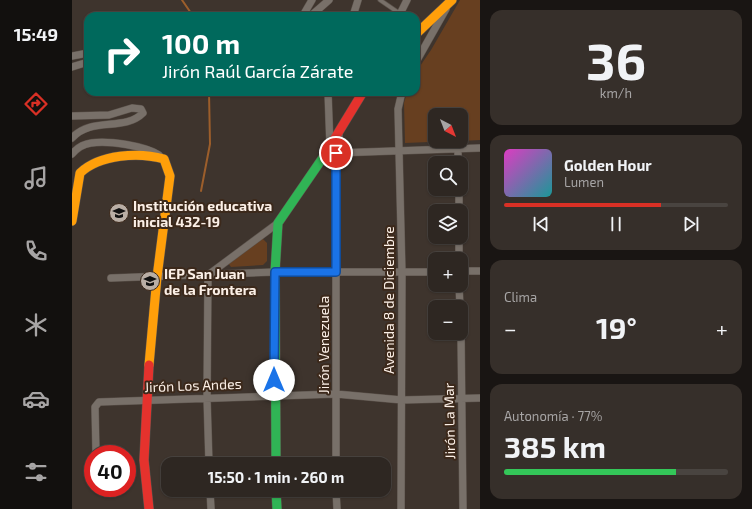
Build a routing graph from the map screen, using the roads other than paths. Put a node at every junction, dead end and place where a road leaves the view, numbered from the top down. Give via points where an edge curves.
1 (312, 0) edge
2 (329, 0) edge
3 (358, 0) edge
4 (380, 0) edge
5 (407, 0) edge
6 (451, 1) edge
7 (305, 12) edge
8 (315, 12) edge
9 (354, 12) edge
10 (395, 12) edge
11 (401, 12) edge
12 (420, 30) edge
13 (84, 54) edge
14 (420, 55) edge
15 (72, 56) edge
16 (84, 63) edge
17 (72, 67) edge
18 (328, 96) edge
19 (361, 96) edge
20 (401, 96) edge
21 (72, 116) edge
22 (72, 138) edge
23 (480, 148) edge
24 (399, 149) junction
25 (458, 149) junction
26 (333, 150) junction
27 (72, 154) edge
28 (458, 156) edge
29 (164, 158) junction
30 (72, 221) edge
31 (278, 223) junction
32 (468, 271) edge
33 (480, 271) edge
34 (275, 272) junction
35 (336, 272) junction
36 (428, 272) edge
37 (402, 273) junction
38 (208, 275) junction
39 (157, 277) junction
40 (111, 278) dead end
41 (461, 340) edge
42 (336, 394) junction
43 (274, 395) junction
44 (207, 397) junction
45 (480, 398) edge
46 (462, 399) junction
47 (146, 400) junction
48 (402, 400) junction
49 (96, 445) edge
50 (209, 457) edge
51 (276, 457) edge
52 (336, 457) edge
53 (210, 497) edge
54 (276, 497) edge
55 (336, 497) edge
56 (150, 509) edge
57 (211, 509) edge
58 (277, 509) edge
59 (337, 509) edge
60 (401, 509) edge
61 (463, 509) edge

1 - 7 street
2 - 8 street
3 - 9 street
4 - 10 lane
5 - 11 street
6 - 12 street
6 - 14 street
13 - 15 street
16 - 17 street
18 - 26 street, Jirón Venezuela
19 - 26 street via 340,129
20 - 24 street, Avenida 8 de Diciembre via 398,109
21 - 22 street via 113,115 132,108 141,109 143,113 138,118 124,122 95,125 80,131
23 - 25 street
24 - 25 street
24 - 26 street
24 - 37 street, Avenida 8 de Diciembre
25 - 28 street
26 - 31 street
26 - 35 street, Jirón Venezuela
27 - 29 street via 86,144 98,142 147,149
29 - 30 street via 130,156 104,160 83,169 80,173
29 - 39 street via 170,176
31 - 34 street
31 - 38 street
32 - 33 street
34 - 35 street
34 - 38 street
34 - 43 street
35 - 37 street
35 - 42 street, Jirón Venezuela
36 - 37 street
37 - 48 street, Avenida 8 de Diciembre
38 - 39 street
38 - 44 street
39 - 40 street
39 - 47 street
41 - 46 street, Jirón La Mar
42 - 43 street, Jirón Los Andes
42 - 48 street, Jirón Los Andes
42 - 52 street, Jirón Venezuela
43 - 44 street, Jirón Los Andes
43 - 51 street
44 - 47 street, Jirón Los Andes
44 - 50 street
45 - 46 street, Jirón Los Andes
46 - 48 street, Jirón Los Andes
46 - 61 street, Jirón La Mar
47 - 49 street, Jirón Los Andes via 99,402 95,407
47 - 56 street via 144,460
48 - 60 street, Avenida 8 de Diciembre
53 - 57 street
54 - 58 street
55 - 59 street

